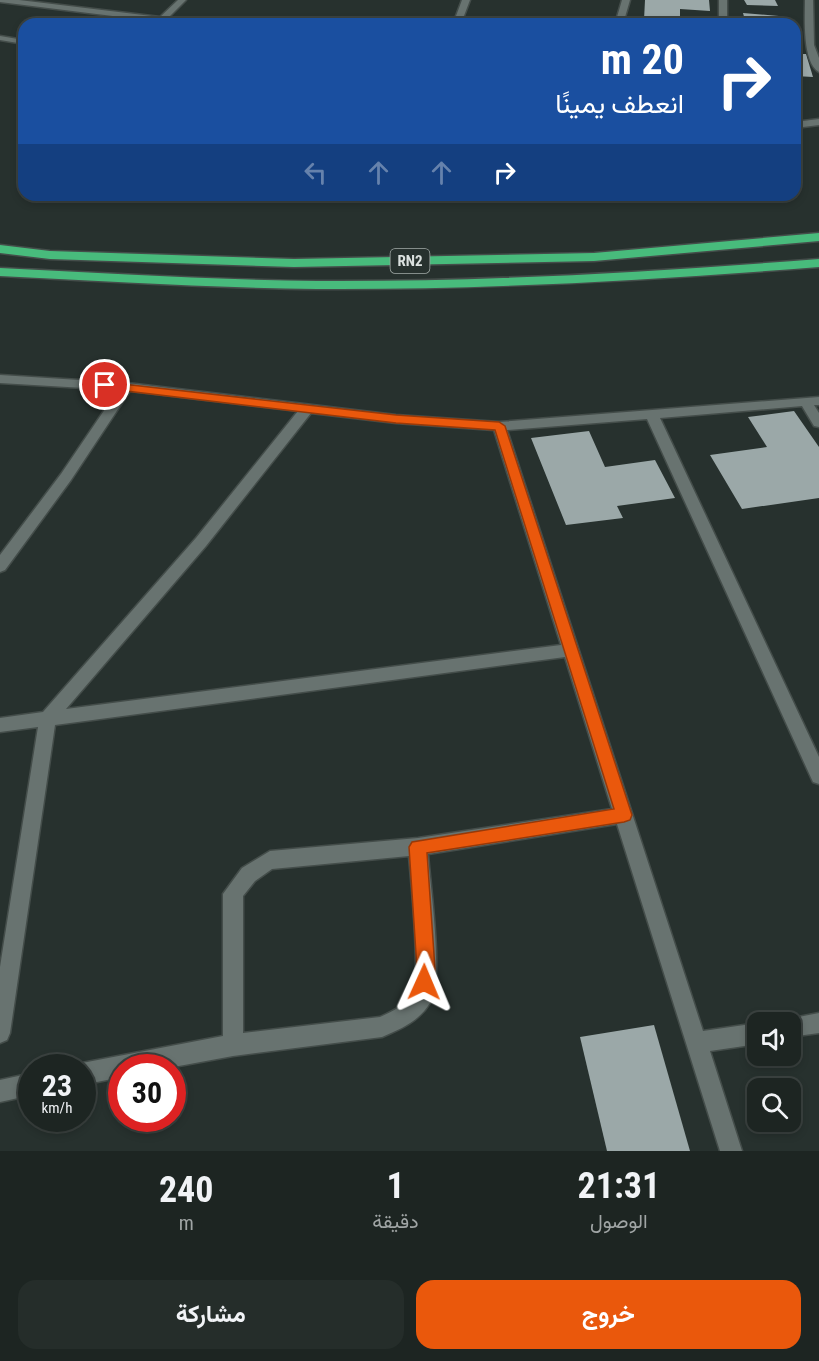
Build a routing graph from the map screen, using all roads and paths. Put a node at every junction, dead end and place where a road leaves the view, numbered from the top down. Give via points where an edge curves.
1 (0, 0) edge
2 (85, 0) edge
3 (182, 0) edge
4 (466, 0) edge
5 (626, 0) edge
6 (723, 0) edge
7 (809, 0) edge
8 (73, 9) junction
9 (146, 18) edge
10 (164, 18) edge
11 (459, 18) edge
12 (622, 18) edge
13 (723, 18) edge
14 (0, 38) edge
15 (18, 41) edge
16 (811, 45) edge
17 (819, 69) edge
18 (819, 122) edge
19 (801, 124) edge
20 (819, 237) edge
21 (0, 249) edge
22 (819, 263) edge
23 (0, 272) edge
24 (0, 379) edge
25 (127, 387) junction
26 (819, 400) edge
27 (805, 402) junction
28 (307, 409) junction
29 (652, 415) junction
30 (819, 423) edge
31 (499, 426) junction
32 (0, 566) edge
33 (571, 650) junction
34 (48, 718) junction
35 (0, 725) edge
36 (819, 776) edge
37 (624, 815) junction
38 (418, 847) junction
39 (819, 1023) edge
40 (801, 1025) edge
41 (0, 1033) edge
42 (747, 1035) edge
43 (697, 1043) junction
44 (233, 1045) junction
45 (96, 1071) edge
46 (18, 1087) edge
47 (0, 1091) edge
48 (731, 1151) edge

1 - 8 street
2 - 8 street
3 - 10 street
4 - 11 street
5 - 12 street
6 - 13 street
7 - 16 street
8 - 9 street
14 - 15 street
16 - 17 street
18 - 19 street
20 - 21 highway, RN2 via 594,256 318,263 50,255
22 - 23 highway, RN2 via 690,273 429,284 316,285
24 - 25 street
25 - 28 street
25 - 32 street
26 - 27 street
27 - 29 street
27 - 30 street
28 - 31 street
28 - 34 street via 201,542
29 - 31 street
29 - 36 street
31 - 33 street
33 - 34 street
33 - 37 street
34 - 35 street
34 - 41 street
37 - 38 street
37 - 43 street
38 - 44 street via 270,860 242,879 234,894
38 - 44 street via 426,969 423,995 408,1014 382,1027
39 - 40 street
42 - 43 street
43 - 48 street
44 - 45 street
46 - 47 street

